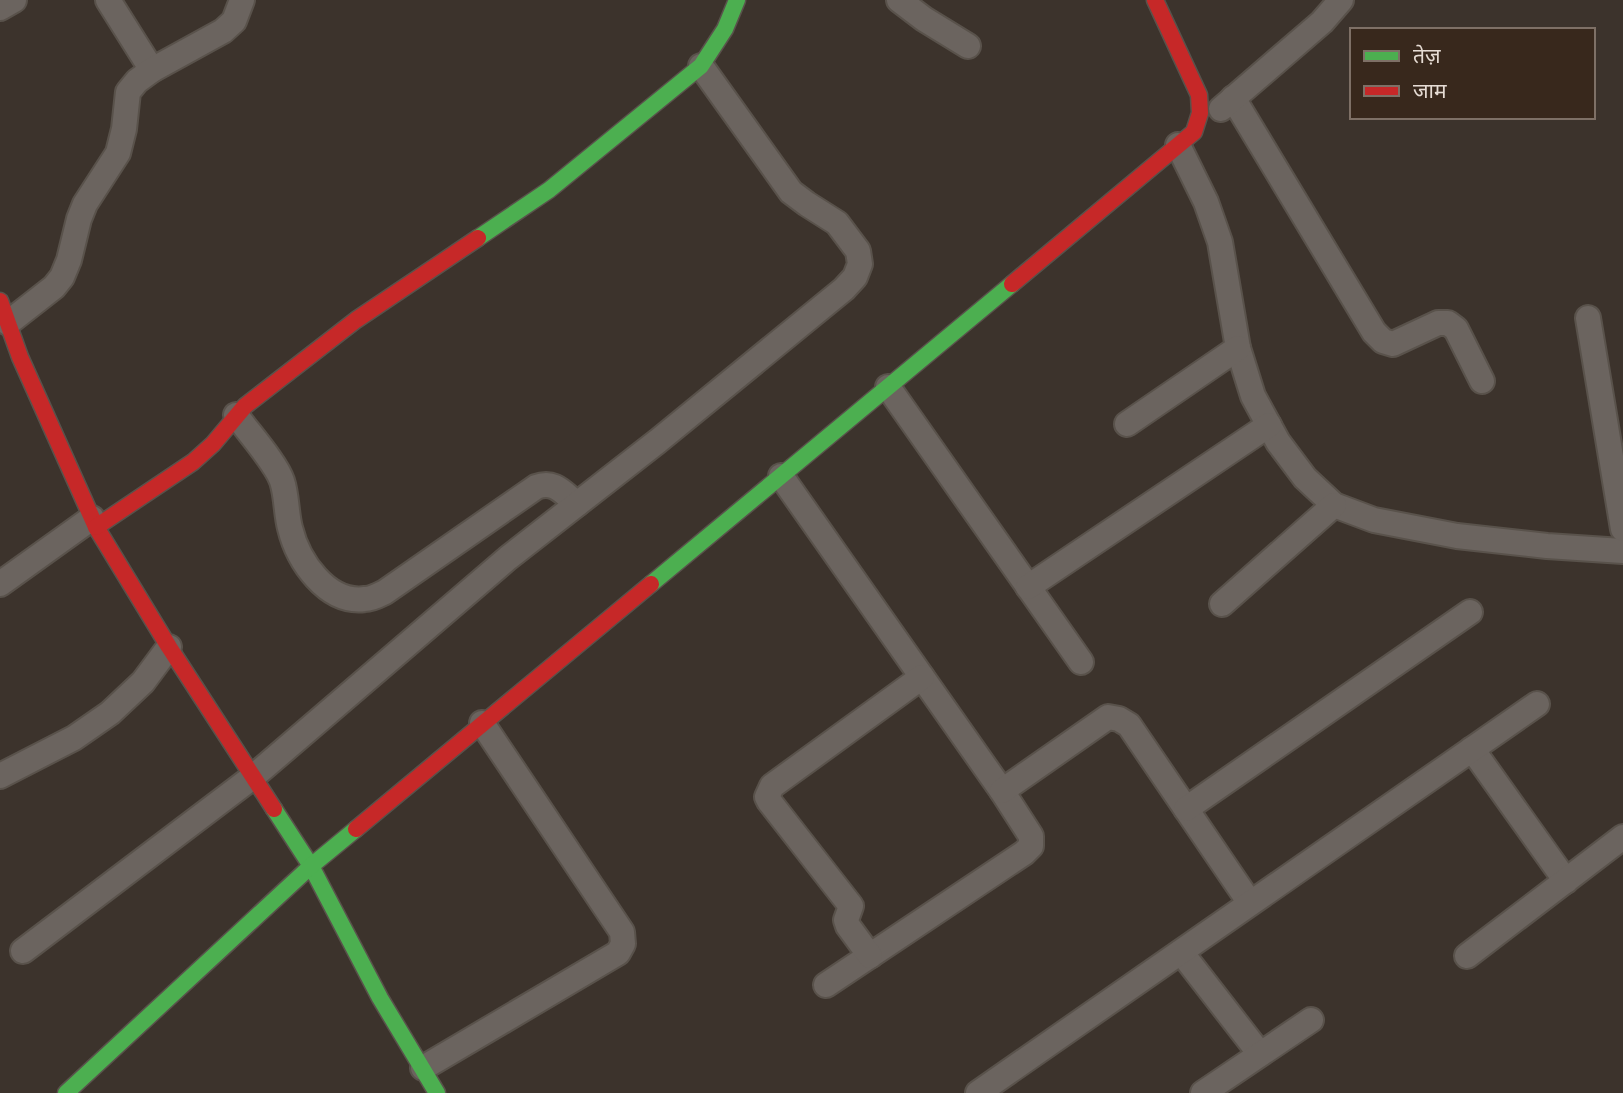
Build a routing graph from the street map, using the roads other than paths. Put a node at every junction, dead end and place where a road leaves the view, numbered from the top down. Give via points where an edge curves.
1 (2, 0) edge
2 (14, 0) edge
3 (108, 0) edge
4 (242, 0) edge
5 (737, 0) edge
6 (899, 0) edge
7 (1155, 0) edge
8 (1341, 0) edge
9 (0, 8) edge
10 (968, 46) dead end
11 (701, 66) junction
12 (152, 70) junction
13 (1233, 98) junction
14 (1186, 139) junction
15 (4, 312) edge
16 (1588, 318) dead end
17 (1238, 348) junction
18 (10, 363) edge
19 (1482, 381) dead end
20 (888, 387) junction
21 (236, 415) junction
22 (1127, 424) dead end
23 (1269, 425) junction
24 (781, 476) junction
25 (577, 504) junction
26 (1334, 505) junction
27 (94, 522) junction
28 (1623, 529) edge
29 (1623, 551) edge
30 (0, 584) edge
31 (1028, 587) junction
32 (1222, 604) dead end
33 (1470, 612) dead end
34 (169, 647) junction
35 (1081, 662) dead end
36 (922, 677) junction
37 (1537, 704) dead end
38 (482, 723) junction
39 (1472, 749) junction
40 (0, 776) edge
41 (254, 776) junction
42 (1002, 791) junction
43 (1186, 809) junction
44 (1623, 837) edge
45 (311, 866) junction
46 (1566, 881) junction
47 (1250, 903) junction
48 (23, 951) dead end
49 (1181, 952) junction
50 (870, 956) junction
51 (1466, 956) dead end
52 (826, 985) dead end
53 (1311, 1020) dead end
54 (1260, 1054) junction
55 (423, 1068) junction
56 (66, 1093) edge
57 (438, 1093) edge
58 (978, 1093) edge
59 (1203, 1093) edge

1 - 9 street
2 - 9 street
3 - 12 street
4 - 12 street via 234,21 223,31
5 - 11 street
6 - 10 street
7 - 14 street via 1199,95 1199,113
8 - 13 street via 1322,22
11 - 21 street via 549,191 355,320
11 - 25 street via 791,192 837,223 858,251 860,264 844,289
12 - 15 street via 128,92 118,153 85,204 62,277 54,287
13 - 14 street
13 - 19 street via 1374,332 1393,344 1438,323 1448,323 1456,329
14 - 17 street via 1220,242
14 - 20 street
15 - 18 street
16 - 28 street
17 - 22 street
17 - 23 street via 1253,396
18 - 27 street
20 - 24 street
20 - 31 street
21 - 25 street via 282,481 290,530 302,559 322,585 351,600 385,592 536,487 554,485
21 - 27 street via 193,462
23 - 26 street via 1305,478
23 - 31 street
24 - 36 street
24 - 38 street
25 - 41 street
26 - 29 street via 1374,520 1457,536
26 - 32 street
27 - 30 street
27 - 34 street
31 - 35 street
33 - 43 street
34 - 40 street via 143,682 110,713 74,738
34 - 41 street
36 - 42 street
36 - 50 street via 772,786 767,797 851,906 848,926
37 - 39 street
38 - 45 street
38 - 55 street via 622,932 623,944 618,953
39 - 46 street
39 - 47 street
41 - 45 street
41 - 48 street
42 - 43 street via 1108,717 1129,725
42 - 50 street via 1031,836 1031,846
43 - 47 street
44 - 46 street
45 - 55 street via 380,998
45 - 56 street
46 - 51 street
47 - 49 street
49 - 54 street
49 - 58 street
50 - 52 street
53 - 54 street
54 - 59 street
55 - 57 street

